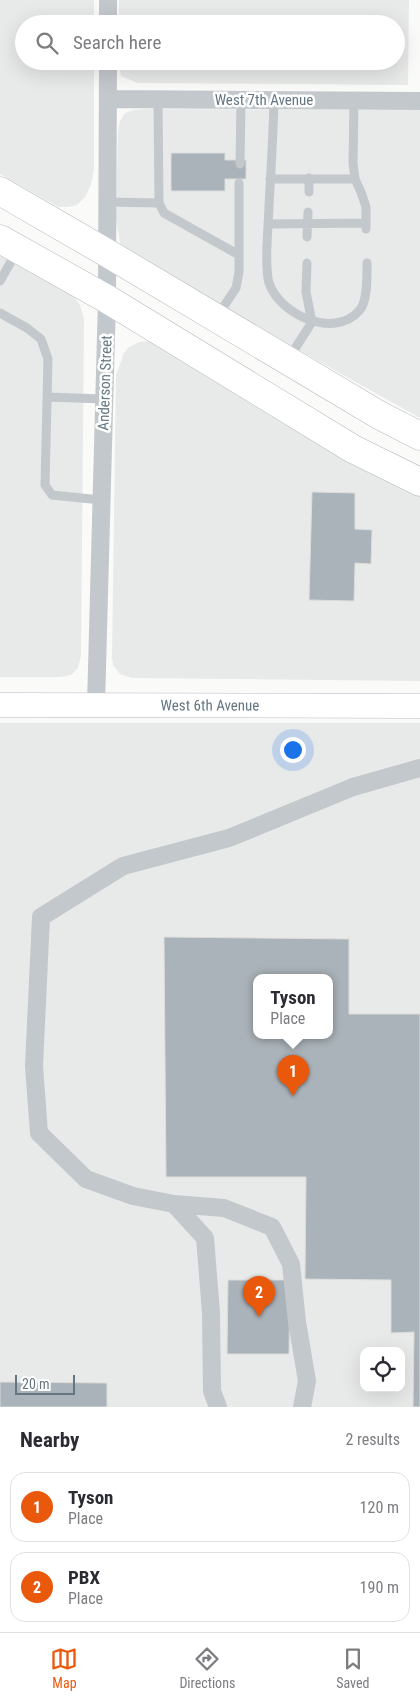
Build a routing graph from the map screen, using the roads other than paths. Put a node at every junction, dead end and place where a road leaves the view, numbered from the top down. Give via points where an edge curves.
1 (108, 0) edge
2 (108, 15) edge
3 (108, 70) edge
4 (108, 99) junction
5 (158, 99) junction
6 (241, 100) junction
7 (274, 100) junction
8 (354, 101) junction
9 (420, 101) edge
10 (240, 164) dead end
11 (309, 178) junction
12 (270, 179) junction
13 (355, 179) junction
14 (239, 183) dead end
15 (0, 191) edge
16 (309, 192) dead end
17 (108, 202) junction
18 (159, 203) junction
19 (308, 212) dead end
20 (268, 224) junction
21 (308, 224) junction
22 (307, 237) dead end
23 (9, 244) edge
24 (107, 253) junction
25 (239, 255) junction
26 (306, 263) dead end
27 (367, 263) dead end
28 (0, 281) edge
29 (107, 299) junction
30 (0, 313) edge
31 (216, 318) junction
32 (312, 322) junction
33 (288, 361) junction
34 (47, 397) junction
35 (104, 399) junction
36 (420, 436) edge
37 (420, 482) edge
38 (101, 500) junction
39 (0, 705) edge
40 (96, 705) junction
41 (420, 706) edge
42 (420, 768) edge
43 (174, 1204) junction
44 (218, 1407) edge
45 (302, 1407) edge

1 - 2 street
3 - 4 street, Anderson Street
4 - 5 street, West 7th Avenue
4 - 17 street, Anderson Street
5 - 6 street, West 7th Avenue
5 - 18 lane
6 - 7 street, West 7th Avenue
6 - 10 lane
7 - 8 street, West 7th Avenue
7 - 12 lane
8 - 9 street, West 7th Avenue
8 - 13 lane
11 - 12 lane
11 - 13 lane
11 - 16 lane
12 - 20 lane
13 - 21 lane via 366,207 366,226
14 - 25 lane
15 - 24 main road
17 - 18 lane
17 - 24 street, Anderson Street
18 - 25 lane via 164,213
19 - 21 lane
20 - 21 lane
20 - 32 lane via 269,283 281,302
21 - 22 lane
23 - 28 lane
23 - 29 main road
24 - 29 street, Anderson Street
24 - 31 main road
25 - 31 lane via 236,288
26 - 32 lane via 306,292
27 - 32 lane via 366,291 360,311 342,324
29 - 35 street, Anderson Street
29 - 37 main road via 353,449
30 - 34 lane via 41,339 48,359
31 - 33 main road
32 - 33 lane
33 - 36 main road
34 - 35 lane
34 - 38 lane via 45,485 52,495
35 - 38 street, Anderson Street
38 - 40 street, Anderson Street
39 - 40 street, West 6th Avenue
40 - 41 street, West 6th Avenue
42 - 43 street via 353,787 229,838 123,866 41,917 34,1066 39,1133 86,1179 133,1196
43 - 44 street via 205,1238 211,1312 212,1391
43 - 45 street via 224,1208 272,1227 291,1264 307,1381

